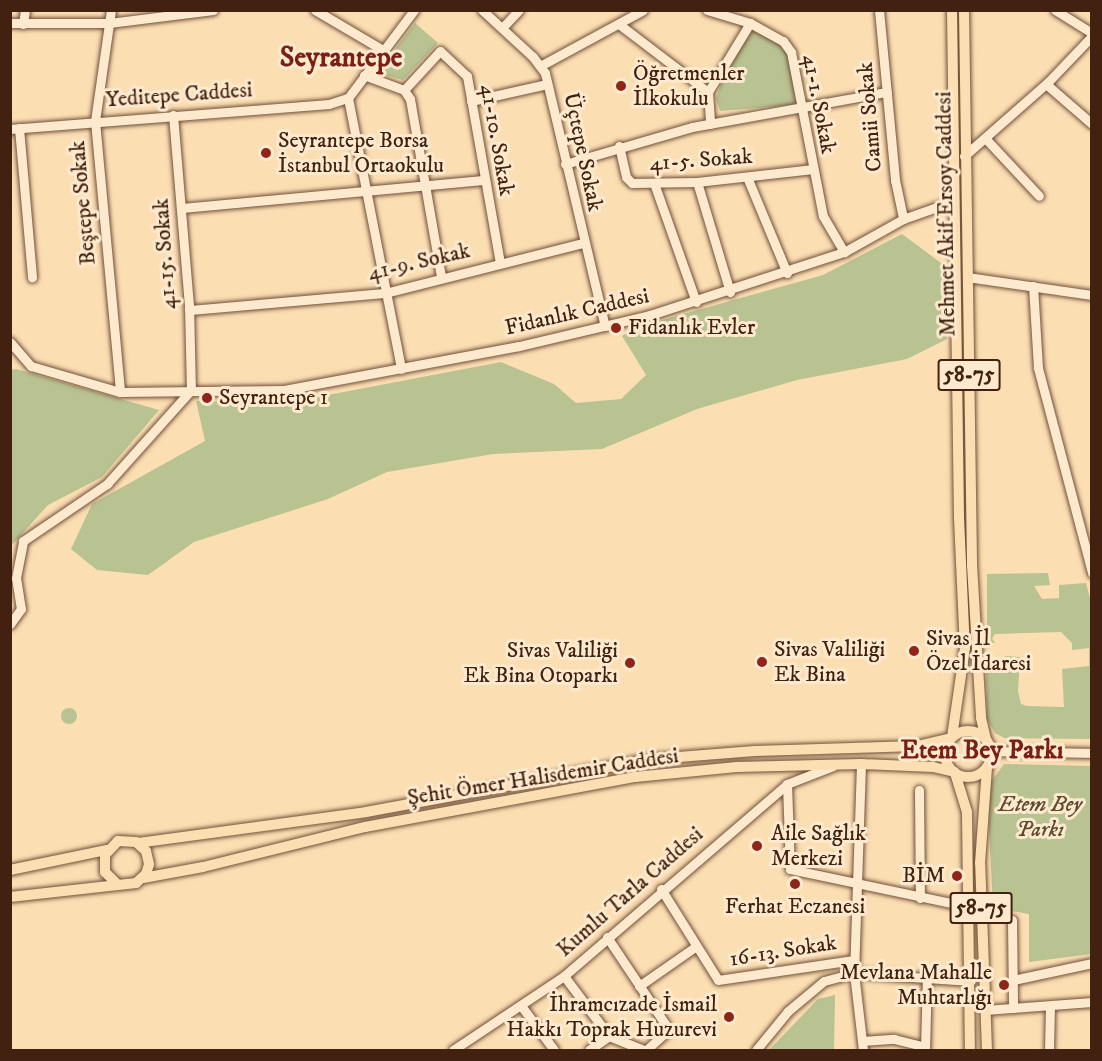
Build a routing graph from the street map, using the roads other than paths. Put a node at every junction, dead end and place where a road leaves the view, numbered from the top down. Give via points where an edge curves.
1 (25, 10) edge
2 (111, 10) edge
3 (213, 10) edge
4 (315, 10) edge
5 (414, 10) edge
6 (482, 10) edge
7 (519, 10) edge
8 (643, 10) edge
9 (707, 10) edge
10 (879, 10) edge
11 (952, 10) edge
12 (964, 10) edge
13 (1055, 10) edge
14 (201, 11) edge
15 (10, 23) edge
16 (109, 23) junction
17 (750, 23) junction
18 (23, 24) junction
19 (620, 25) junction
20 (503, 27) junction
21 (1092, 34) edge
22 (383, 50) junction
23 (540, 66) junction
24 (364, 75) junction
25 (548, 84) junction
26 (1046, 84) junction
27 (404, 90) junction
28 (708, 92) junction
29 (887, 92) junction
30 (348, 98) junction
31 (471, 100) junction
32 (802, 110) junction
33 (173, 115) junction
34 (95, 120) junction
35 (710, 124) junction
36 (1092, 124) edge
37 (15, 128) edge
38 (985, 138) junction
39 (619, 146) junction
40 (964, 156) junction
41 (565, 164) junction
42 (813, 169) junction
43 (747, 177) junction
44 (484, 180) junction
45 (697, 182) junction
46 (655, 186) junction
47 (427, 188) junction
48 (366, 191) junction
49 (1039, 196) dead end
50 (954, 201) junction
51 (181, 208) junction
52 (903, 219) junction
53 (583, 243) junction
54 (844, 252) junction
55 (500, 263) junction
56 (787, 273) junction
57 (441, 276) junction
58 (32, 277) dead end
59 (967, 277) junction
60 (1033, 286) junction
61 (730, 292) junction
62 (385, 293) junction
63 (1092, 295) edge
64 (696, 302) junction
65 (189, 310) junction
66 (605, 326) junction
67 (10, 342) edge
68 (15, 353) edge
69 (401, 369) junction
70 (190, 390) junction
71 (120, 392) junction
72 (1092, 537) edge
73 (1082, 543) junction
74 (1092, 573) edge
75 (10, 624) edge
76 (951, 738) junction
77 (986, 739) junction
78 (991, 751) junction
79 (1092, 753) edge
80 (861, 764) junction
81 (833, 766) junction
82 (987, 767) junction
83 (954, 773) junction
84 (787, 784) junction
85 (919, 790) dead end
86 (138, 843) junction
87 (106, 850) junction
88 (10, 870) edge
89 (143, 878) junction
90 (117, 884) junction
91 (857, 885) junction
92 (661, 889) junction
93 (10, 897) edge
94 (920, 898) junction
95 (971, 907) junction
96 (1012, 920) dead end
97 (607, 937) junction
98 (695, 947) junction
99 (854, 960) junction
100 (1092, 963) edge
101 (854, 974) junction
102 (564, 976) junction
103 (927, 976) junction
104 (1013, 980) junction
105 (971, 981) junction
106 (639, 986) junction
107 (1092, 1002) edge
108 (522, 1006) junction
109 (1050, 1006) junction
110 (1013, 1008) junction
111 (985, 1010) junction
112 (609, 1036) junction
113 (466, 1041) junction
114 (862, 1046) edge
115 (925, 1048) edge
116 (594, 1049) edge
117 (453, 1050) edge
118 (474, 1050) edge
119 (554, 1050) edge
120 (645, 1050) edge
121 (756, 1050) edge
122 (970, 1050) edge
123 (987, 1050) edge
124 (1049, 1050) edge

1 - 18 street
2 - 16 street, Beştepe Sokak
3 - 14 street
4 - 22 street
5 - 22 street
6 - 20 street, Üçtepe Sokak
7 - 20 street
8 - 19 street
9 - 17 street, 41-1. Sokak
10 - 29 street, Camii Sokak
11 - 50 main road, Mehmet Akif Ersoy Caddesi
12 - 40 main road, Mehmet Akif Ersoy Caddesi / 58-75
13 - 21 street
14 - 16 street
15 - 18 street
16 - 18 street
16 - 34 street, Beştepe Sokak
17 - 28 street
17 - 32 street, 41-1. Sokak via 783,41 791,52
19 - 23 street
19 - 28 street
20 - 23 street, Üçtepe Sokak
21 - 26 street
22 - 24 street
23 - 25 street, Üçtepe Sokak
24 - 27 street
24 - 30 street
25 - 31 street
25 - 41 street, Üçtepe Sokak
26 - 36 street
26 - 38 street
27 - 31 street, 41-10. Sokak via 440,51 467,76
27 - 47 street via 410,99
28 - 35 street
29 - 32 street
29 - 52 street, Camii Sokak
30 - 33 street, Yeditepe Caddesi via 319,105
30 - 48 street
31 - 44 street, 41-10. Sokak
32 - 35 street
32 - 42 street, 41-1. Sokak
33 - 34 street, Yeditepe Caddesi
33 - 51 street, 41-15. Sokak
34 - 37 street, Yeditepe Caddesi
34 - 71 street, Beştepe Sokak
35 - 39 street
37 - 58 street
38 - 40 street
38 - 49 street
39 - 41 street
39 - 46 street, 41-5. Sokak via 626,177 632,183
40 - 59 main road, Mehmet Akif Ersoy Caddesi / 58-75
41 - 53 street, Üçtepe Sokak
42 - 43 street, 41-5. Sokak
42 - 54 street, 41-1. Sokak via 823,216
43 - 45 street, 41-5. Sokak
43 - 56 street
44 - 47 street
44 - 55 street, 41-10. Sokak
45 - 46 street, 41-5. Sokak
45 - 61 street
46 - 64 street
47 - 48 street
47 - 57 street
48 - 51 street
48 - 62 street
50 - 52 street, Fidanlık Caddesi
50 - 76 main road, Mehmet Akif Ersoy Caddesi via 965,648
51 - 65 street, 41-15. Sokak
52 - 54 street, Fidanlık Caddesi
53 - 55 street, 41-9. Sokak
53 - 66 street, Üçtepe Sokak
54 - 56 street, Fidanlık Caddesi
55 - 57 street, 41-9. Sokak
56 - 61 street, Fidanlık Caddesi
57 - 62 street, 41-9. Sokak
59 - 60 street
59 - 77 main road, Mehmet Akif Ersoy Caddesi / 58-75 via 972,565 981,718
60 - 63 street
60 - 73 street via 1038,368
61 - 64 street, Fidanlık Caddesi
62 - 65 street, 41-9. Sokak
62 - 69 street
64 - 66 street, Fidanlık Caddesi
65 - 70 street, 41-15. Sokak
66 - 69 street, Fidanlık Caddesi
67 - 68 street, Fidanlık Caddesi
68 - 71 street, Fidanlık Caddesi via 31,366
69 - 70 street, Fidanlık Caddesi via 284,390
70 - 71 street, Fidanlık Caddesi
70 - 75 street via 107,484 23,541 16,578 21,609
72 - 73 street
73 - 74 street
76 - 77 main road via 966,731
76 - 83 main road via 945,760
76 - 86 main road, Şehit Ömer Halisdemir Caddesi via 917,746 653,759 366,812
77 - 78 main road
78 - 79 street
78 - 82 main road
80 - 81 main road, Şehit Ömer Halisdemir Caddesi
80 - 83 main road, Şehit Ömer Halisdemir Caddesi via 933,767
80 - 91 street
81 - 84 street, Kumlu Tarla Caddesi
81 - 89 main road, Şehit Ömer Halisdemir Caddesi via 737,767 635,777 365,827
82 - 83 main road via 976,776
82 - 111 main road, 58-75 via 980,862
83 - 95 main road, 58-75 via 967,812
84 - 91 street via 790,869
84 - 92 street, Kumlu Tarla Caddesi
85 - 94 street
86 - 87 main road via 120,840
86 - 89 main road via 149,859
87 - 88 main road
87 - 90 main road via 105,871
89 - 90 main road via 131,885
90 - 93 main road
91 - 94 street
91 - 99 street
92 - 97 street, Kumlu Tarla Caddesi
92 - 98 street
94 - 95 street
95 - 105 main road, 58-75
96 - 104 street
97 - 102 street, Kumlu Tarla Caddesi
97 - 106 street
98 - 99 street, 16-13. Sokak via 718,980
98 - 106 street
99 - 101 street
100 - 104 street
101 - 103 street
101 - 114 street
101 - 121 street via 824,981 788,1011
102 - 108 street, Kumlu Tarla Caddesi
102 - 112 street
103 - 105 street
103 - 115 street
104 - 110 street
105 - 122 main road, 58-75
106 - 120 street via 665,1024 665,1033
107 - 109 street
108 - 113 street, Kumlu Tarla Caddesi
108 - 119 street
109 - 110 street
109 - 124 street
110 - 111 street
111 - 123 main road, 58-75
112 - 116 street
112 - 120 street
113 - 117 street, Kumlu Tarla Caddesi
113 - 118 street
114 - 115 street via 894,1039

